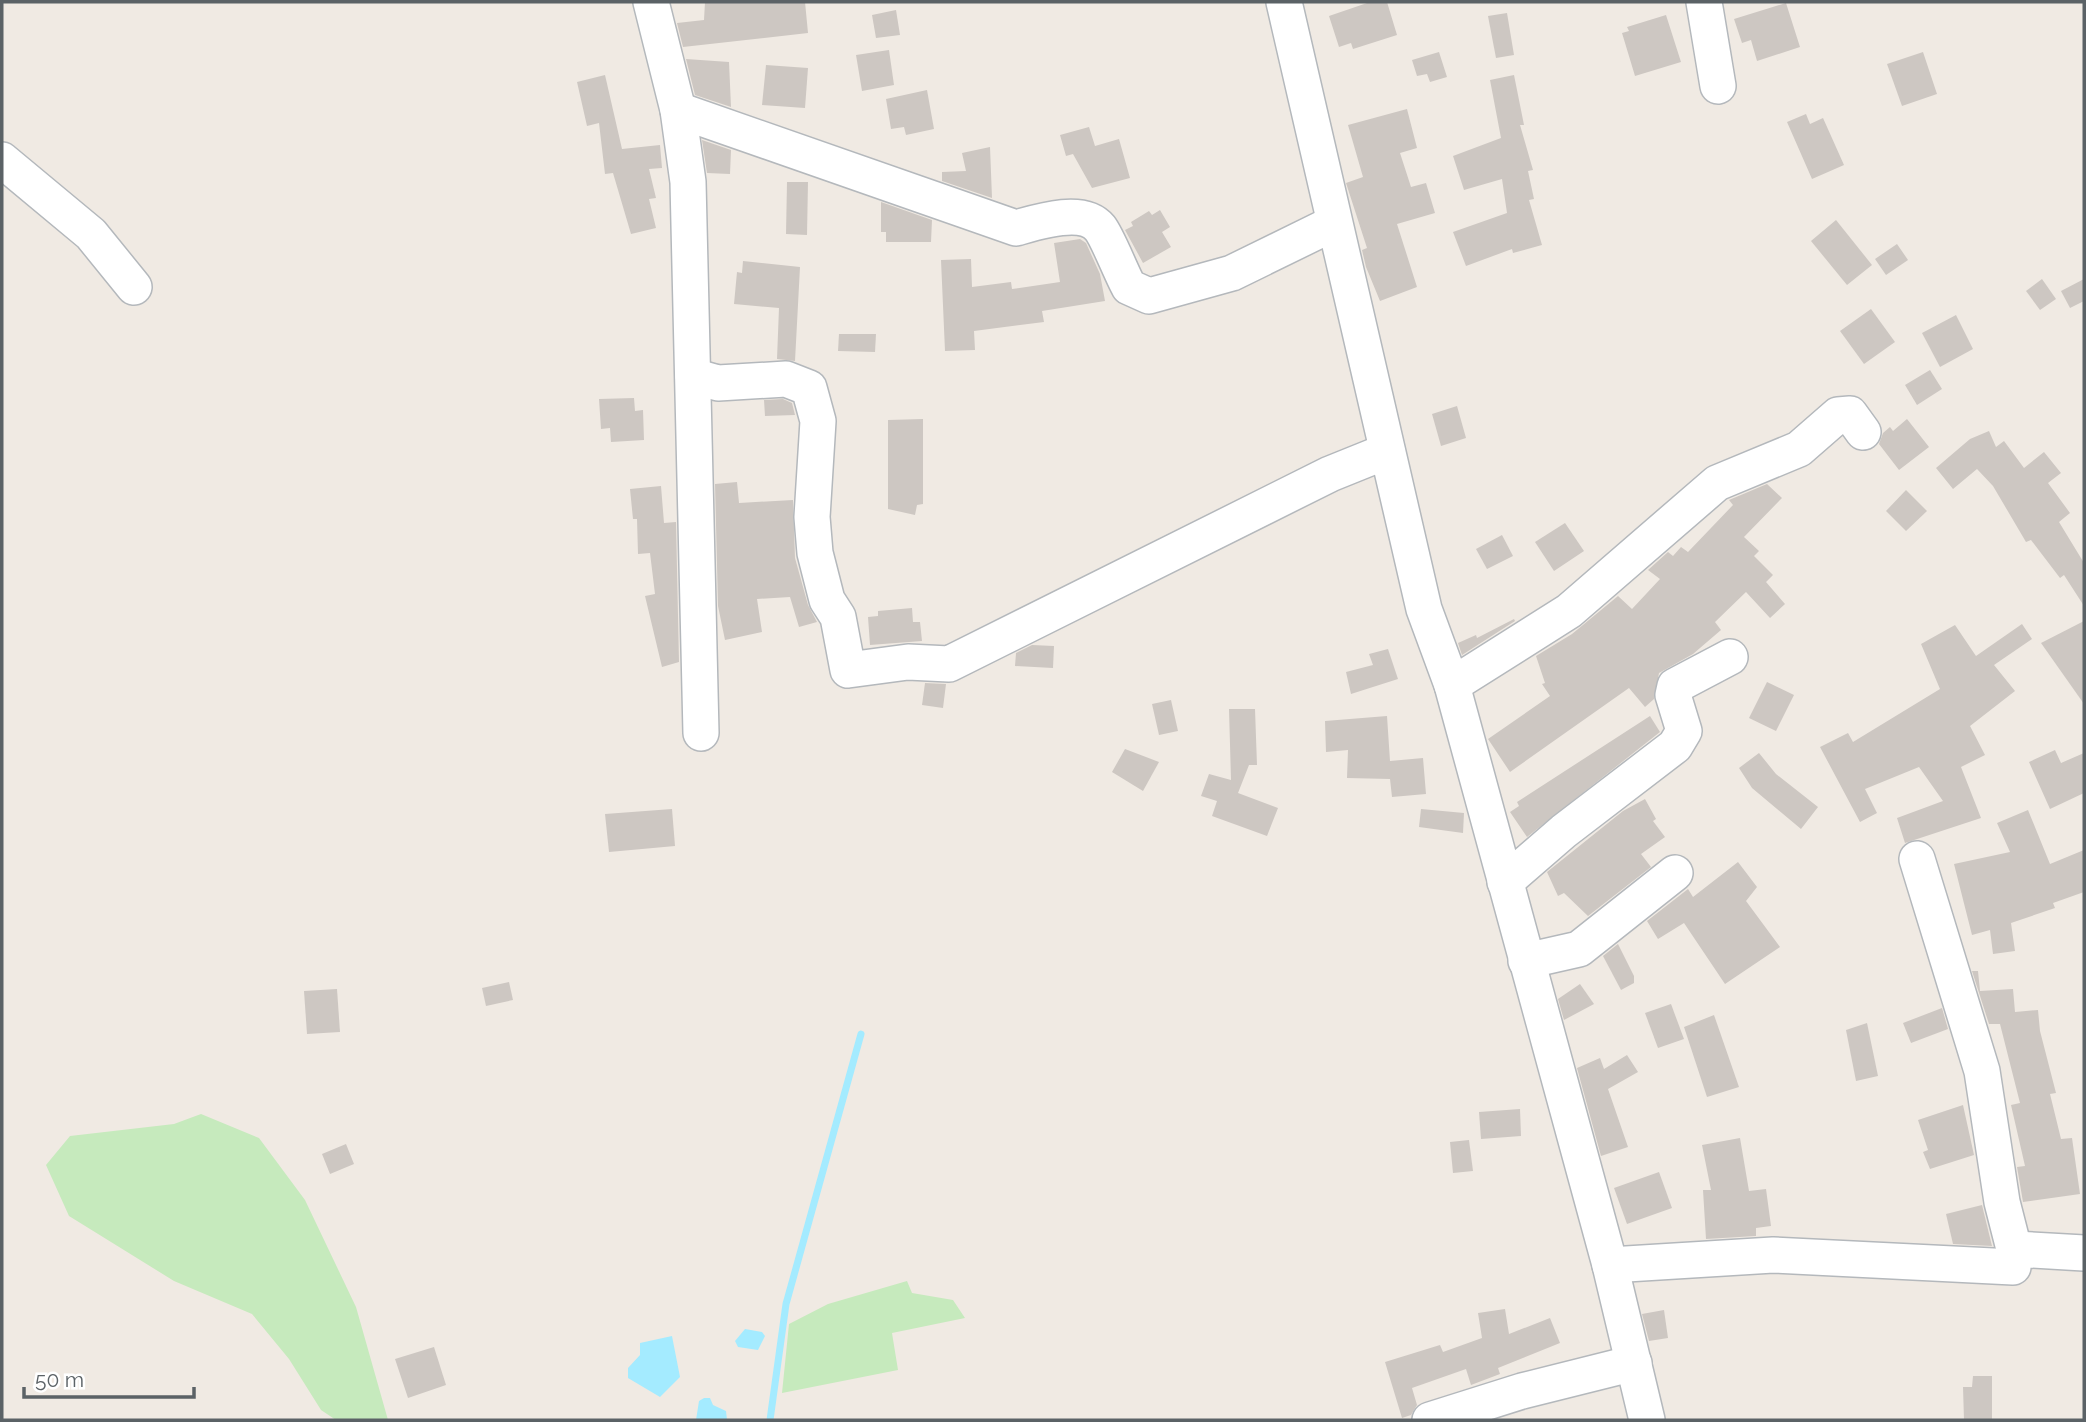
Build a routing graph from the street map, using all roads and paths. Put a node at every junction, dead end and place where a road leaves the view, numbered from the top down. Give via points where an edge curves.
1 (651, 2) edge
2 (1284, 2) edge
3 (1704, 2) edge
4 (1718, 86) dead end
5 (678, 110) junction
6 (2, 160) edge
7 (1334, 223) junction
8 (134, 287) dead end
9 (693, 376) junction
10 (1863, 432) dead end
11 (1387, 452) junction
12 (1730, 657) dead end
13 (1452, 685) junction
14 (701, 733) dead end
15 (1917, 859) dead end
16 (1675, 873) dead end
17 (1505, 883) junction
18 (1526, 961) junction
19 (2014, 1249) junction
20 (2084, 1252) edge
21 (1610, 1265) junction
22 (1634, 1363) junction
23 (1430, 1420) edge
24 (1647, 1420) edge

1 - 5 street
2 - 7 street
3 - 4 street
5 - 7 street via 1016,228 1053,217 1088,221 1099,227 1129,287 1149,296 1232,273
5 - 9 street via 688,182
6 - 8 street via 91,234
7 - 11 street
9 - 11 street via 718,383 786,379 809,388 818,421 812,517 815,553 827,600 838,617 848,670 908,662 949,664 1330,474
9 - 14 street
10 - 13 street via 1850,414 1838,415 1798,449 1717,483 1569,611
11 - 13 street via 1423,609
12 - 17 street via 1675,686 1673,695 1684,731 1675,746
13 - 17 street
15 - 19 street via 1982,1071
16 - 18 street via 1578,949
17 - 18 street
18 - 21 street
19 - 20 street
19 - 21 street via 2013,1267 1773,1255
21 - 22 street
22 - 23 street
22 - 24 street

